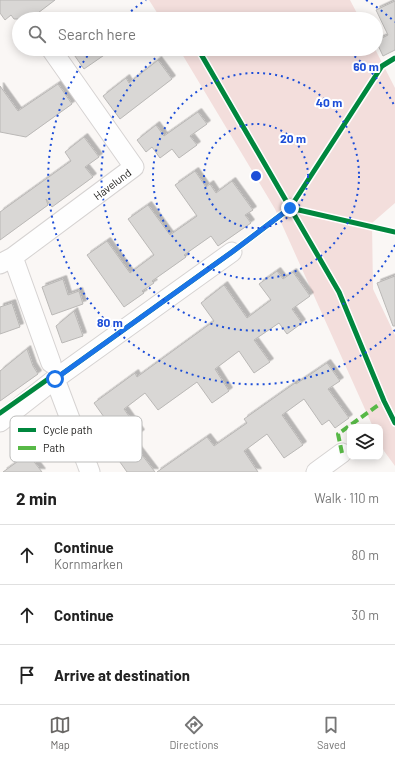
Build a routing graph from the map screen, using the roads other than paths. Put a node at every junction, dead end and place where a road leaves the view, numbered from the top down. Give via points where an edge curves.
1 (56, 56) edge
2 (232, 252) dead end
3 (6, 260) edge
4 (53, 371) junction
5 (69, 416) edge
6 (0, 422) edge
7 (342, 453) dead end
8 (86, 462) edge
9 (90, 472) edge
10 (316, 472) edge

1 - 3 street, Havelund via 134,167
2 - 4 street
3 - 4 street, Havelund
4 - 5 street, Havelund
4 - 6 street
7 - 10 street
8 - 9 street, Havelund

